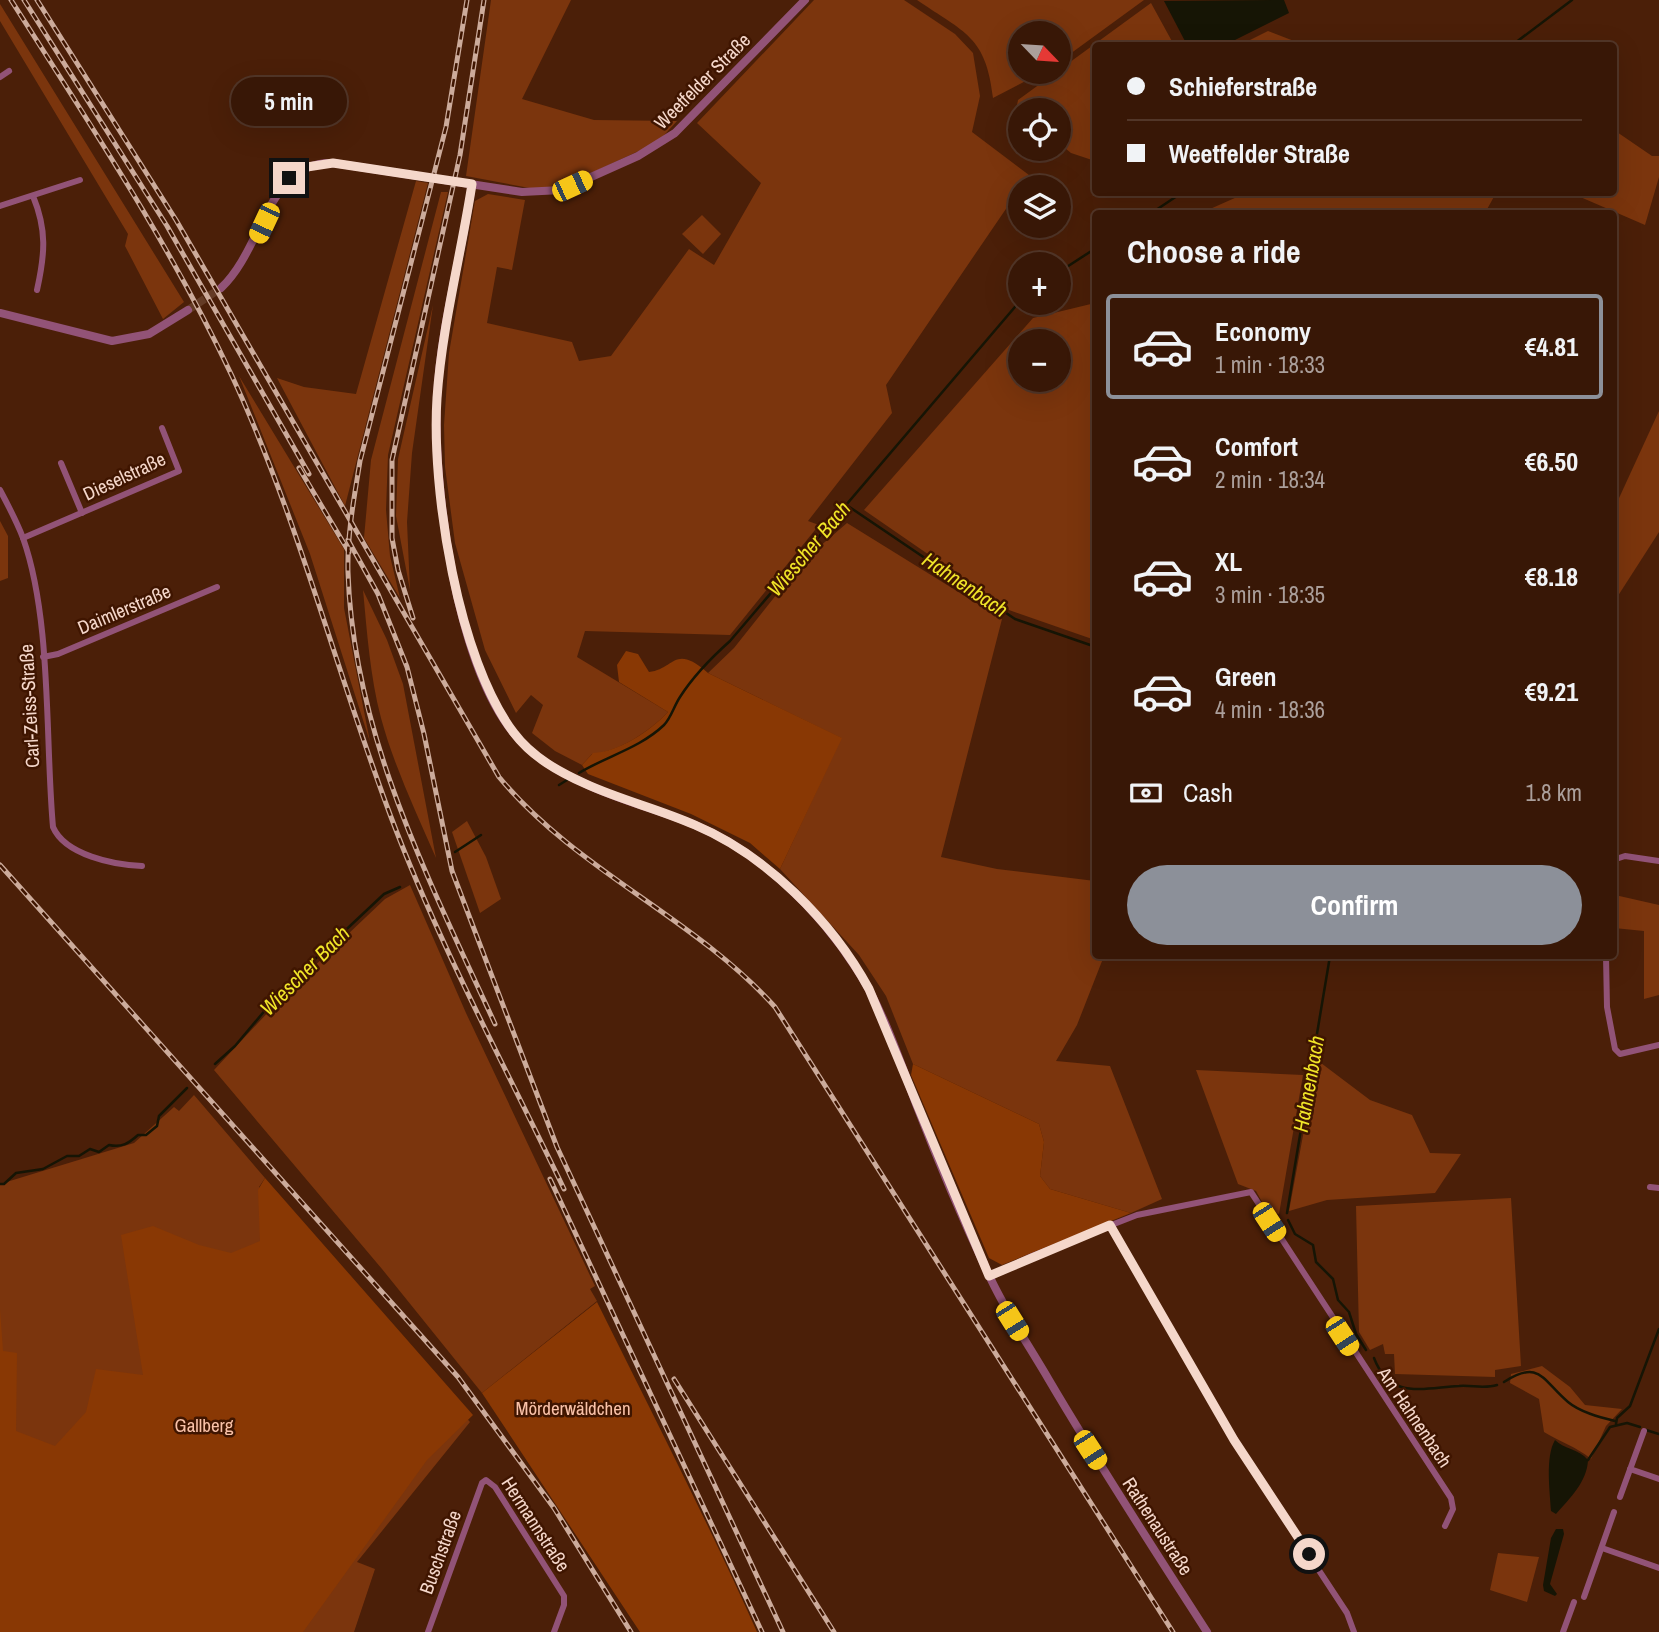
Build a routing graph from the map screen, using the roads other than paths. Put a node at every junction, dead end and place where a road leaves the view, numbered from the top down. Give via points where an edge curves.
1 (805, 0) edge
2 (9, 71) dead end
3 (0, 77) edge
4 (80, 180) dead end
5 (472, 184) junction
6 (33, 196) junction
7 (0, 206) edge
8 (221, 288) tunnel mouth
9 (37, 290) dead end
10 (188, 310) tunnel mouth
11 (0, 313) edge
12 (162, 428) dead end
13 (61, 463) dead end
14 (0, 490) edge
15 (82, 513) junction
16 (23, 538) junction
17 (217, 587) dead end
18 (43, 657) junction
19 (1617, 859) edge
20 (1659, 862) edge
21 (142, 866) dead end
22 (1606, 959) edge
23 (1659, 1045) edge
24 (1650, 1187) dead end
25 (1659, 1188) edge
26 (1110, 1225) junction
27 (989, 1276) junction
28 (1644, 1431) dead end
29 (1630, 1469) junction
30 (1659, 1479) edge
31 (482, 1483) joint
32 (1620, 1497) dead end
33 (1614, 1512) dead end
34 (1445, 1526) dead end
35 (1602, 1548) junction
36 (1659, 1567) edge
37 (1584, 1597) dead end
38 (1574, 1602) dead end
39 (428, 1632) edge
40 (554, 1632) edge
41 (1207, 1632) edge
42 (1354, 1632) edge
43 (1563, 1632) edge

1 - 5 street, Weetfelder Straße via 661,144 555,192
2 - 3 street
4 - 6 street
5 - 8 street, Weetfelder Straße via 333,163 307,167 281,188 246,259
5 - 27 street, Rathenaustraße via 444,342 437,424 440,483 453,566 489,695 515,735 542,760 608,794 692,823 737,845 774,872 834,938 861,974 882,1018
6 - 7 street
6 - 9 street via 46,249
10 - 11 street via 149,334 112,341
12 - 15 street, Dieselstraße via 179,471
13 - 15 street, Dieselstraße
14 - 16 street, Carl-Zeiss-Straße
15 - 16 street, Dieselstraße
16 - 18 street, Carl-Zeiss-Straße via 34,577
17 - 18 street, Daimlerstraße
18 - 21 street, Carl-Zeiss-Straße via 48,773 57,835 74,848 122,865
19 - 20 street
22 - 23 street via 1607,1007 1615,1049 1620,1054
24 - 25 street
26 - 27 street
26 - 34 street, Am Hahnenbach via 1161,1208 1249,1191 1451,1498 1453,1510
26 - 42 street via 1201,1384
27 - 41 street, Rathenaustraße via 1090,1450
28 - 29 street
29 - 30 street
29 - 32 street
31 - 39 street, Buschstraße
31 - 40 street, Hermannstraße via 493,1483 564,1596
33 - 35 street
35 - 36 street
35 - 37 street
38 - 43 street

